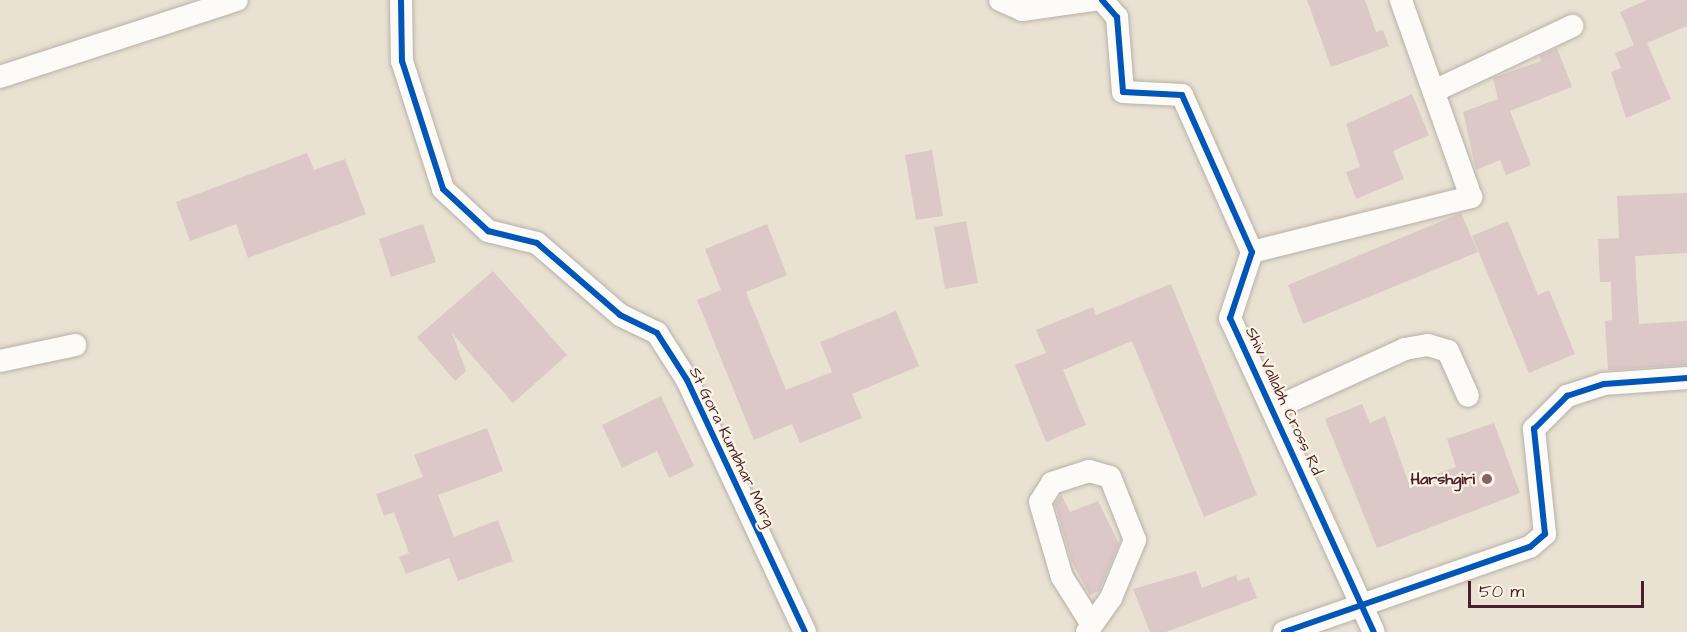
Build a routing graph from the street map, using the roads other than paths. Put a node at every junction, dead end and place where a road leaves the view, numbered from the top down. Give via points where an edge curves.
1 (237, 0) edge
2 (401, 0) edge
3 (1000, 0) edge
4 (1094, 0) edge
5 (1102, 0) edge
6 (1401, 0) edge
7 (1572, 26) dead end
8 (0, 77) edge
9 (1434, 91) junction
10 (1252, 252) junction
11 (75, 345) dead end
12 (0, 361) edge
13 (1687, 378) edge
14 (1468, 396) dead end
15 (1273, 409) junction
16 (1364, 605) junction
17 (1089, 627) edge
18 (805, 632) edge
19 (1284, 632) edge
20 (1374, 632) edge

1 - 8 street
2 - 18 street, St Gora Kumbhar Marg via 402,61 443,189 488,231 537,243 620,315 657,333 687,380
3 - 4 street via 1022,10
5 - 10 street via 1117,17 1123,92 1182,95
6 - 9 street
7 - 9 street
9 - 10 street via 1471,196
10 - 15 street, Shiv Vallabh Cross Rd via 1230,318
11 - 12 street
13 - 16 street via 1604,384 1567,396 1534,429 1545,534 1530,548
14 - 15 street via 1448,351 1428,345 1405,349
15 - 16 street, Shiv Vallabh Cross Rd
16 - 19 street
16 - 20 street, Shiv Vallabh Cross Rd
17 - 17 street via 1112,598 1135,540 1110,477 1089,471 1052,483 1040,502 1062,577

